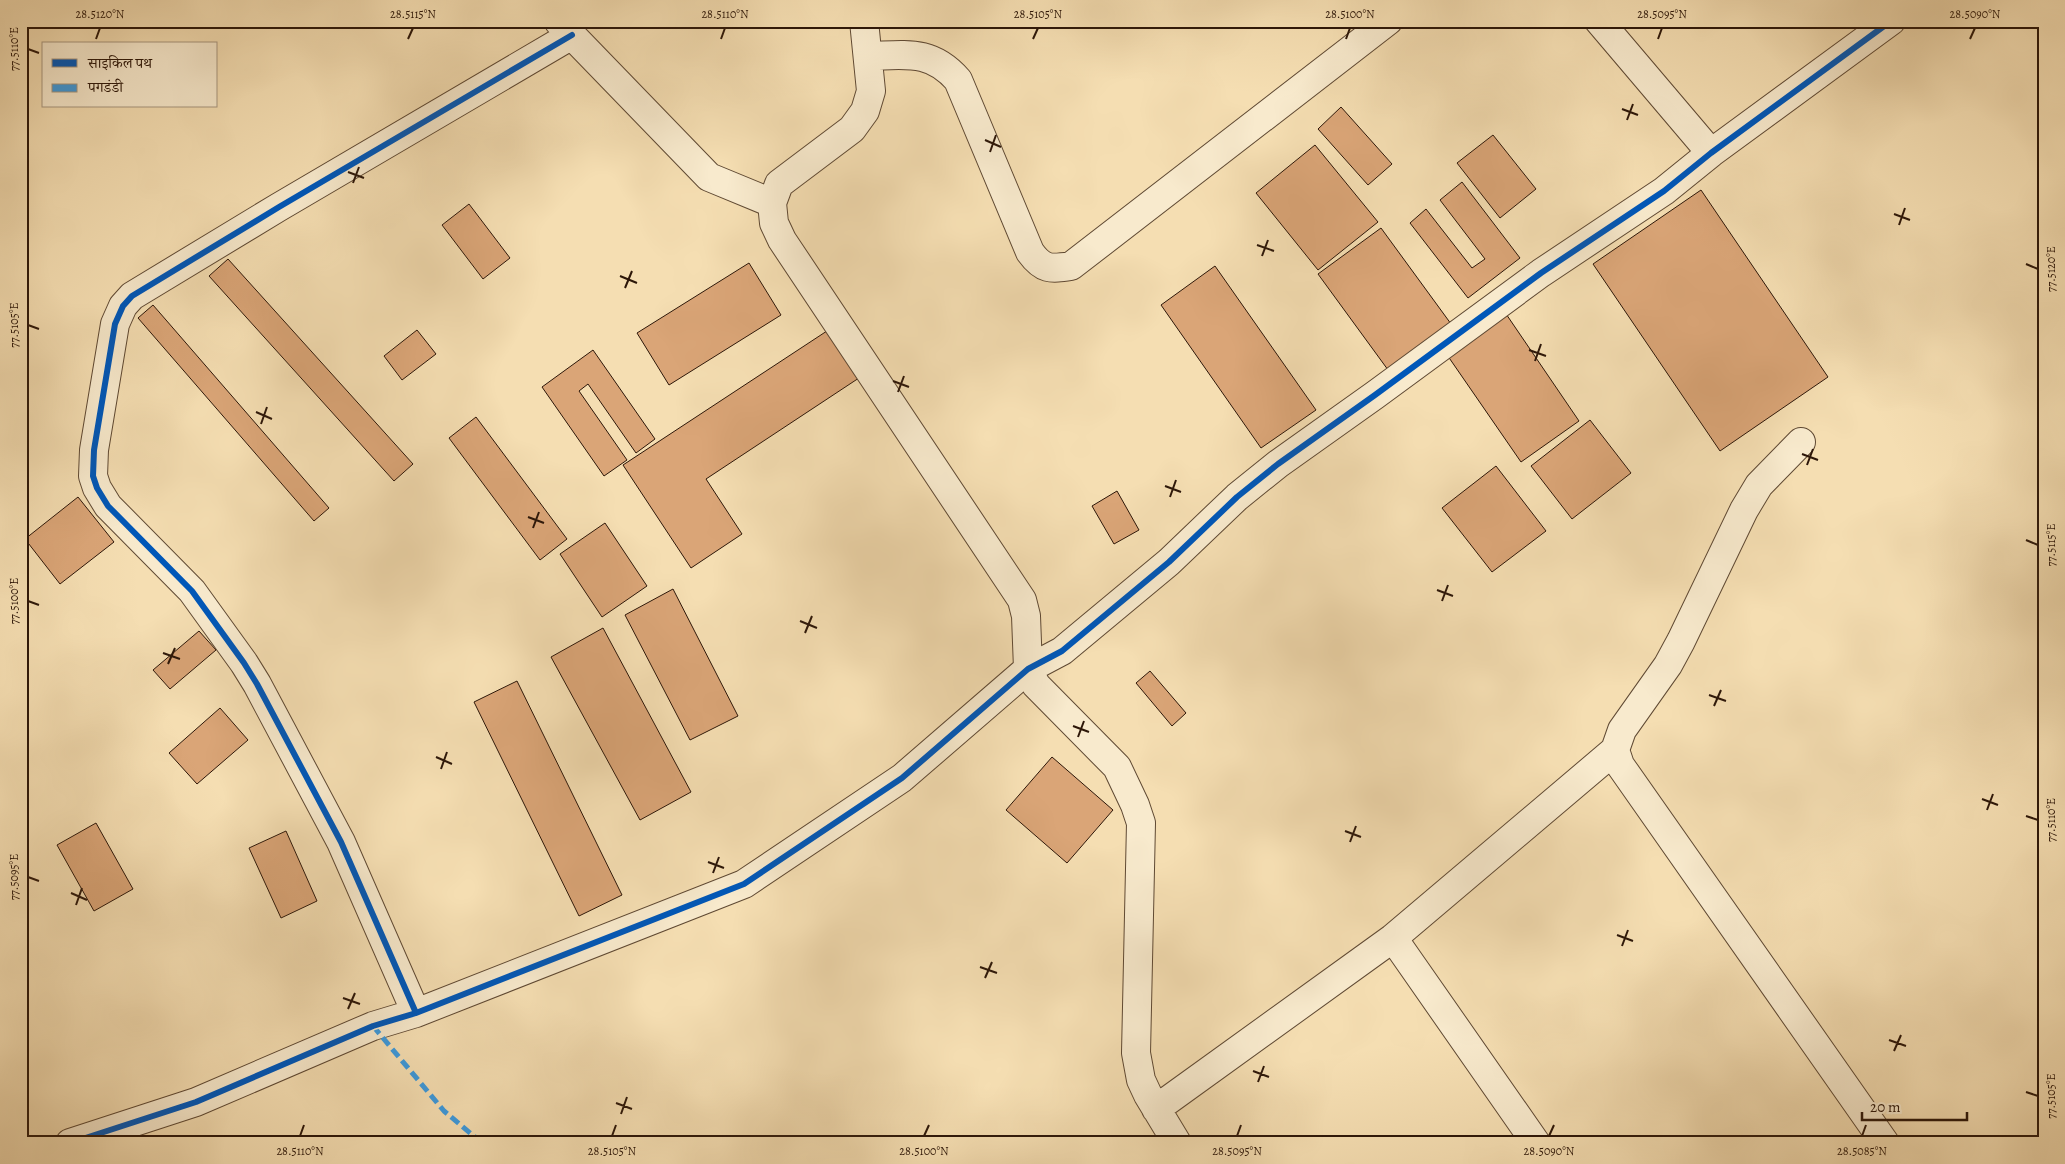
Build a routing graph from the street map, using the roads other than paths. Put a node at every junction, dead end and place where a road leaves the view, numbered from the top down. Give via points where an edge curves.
1 (864, 21) edge
2 (1388, 21) edge
3 (1891, 21) edge
4 (1611, 25) edge
5 (565, 28) edge
6 (869, 56) junction
7 (1711, 153) junction
8 (772, 203) junction
9 (1801, 442) dead end
10 (1028, 669) junction
11 (1614, 750) junction
12 (1393, 938) junction
13 (416, 1013) junction
14 (1156, 1109) junction
15 (70, 1143) edge
16 (1177, 1143) edge
17 (1536, 1143) edge
18 (1885, 1143) edge

1 - 6 street
2 - 6 street via 1071,266 1052,269 1039,264 1030,252 958,80 948,68 933,59 914,55
3 - 7 street
4 - 7 street
5 - 8 street via 708,177
5 - 13 street via 132,296 123,306 115,324 94,450 93,476 108,506 192,591 257,684 341,842
6 - 8 street via 872,91 865,110 852,129 780,184
7 - 10 street via 1664,191 1541,273 1278,464 1237,497 1169,562 1062,651
8 - 10 street via 774,223 782,240 1022,600 1026,616
9 - 11 street via 1759,485 1668,665 1622,730
10 - 13 street via 902,778 744,884
10 - 14 street via 1042,692 1117,768 1141,823 1136,1053 1141,1080
11 - 12 street
11 - 18 street via 1620,765
12 - 14 street
12 - 17 street
13 - 15 street via 373,1026 196,1102
14 - 16 street

